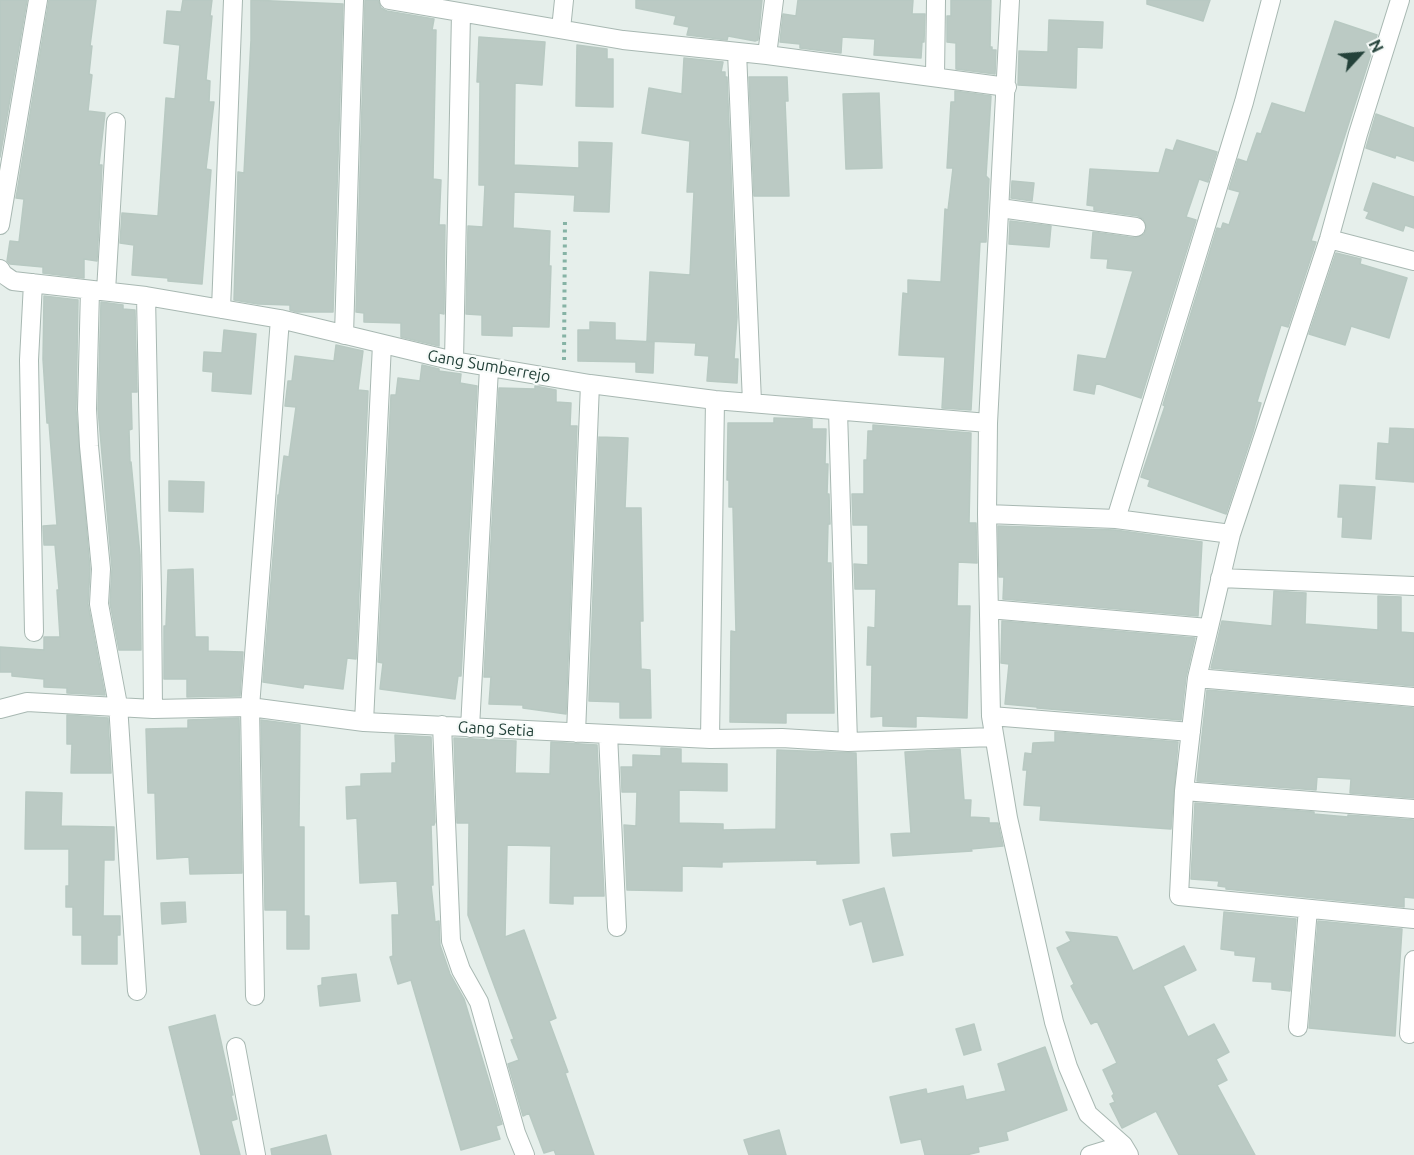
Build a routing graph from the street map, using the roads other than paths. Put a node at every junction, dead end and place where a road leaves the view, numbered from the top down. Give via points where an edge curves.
1 (38, 0) edge
2 (233, 0) edge
3 (354, 0) edge
4 (389, 0) edge
5 (564, 0) edge
6 (774, 0) edge
7 (936, 0) edge
8 (1010, 0) edge
9 (1270, 0) edge
10 (1400, 0) edge
11 (461, 13) junction
12 (561, 29) junction
13 (737, 52) junction
14 (767, 55) junction
15 (935, 76) junction
16 (1007, 87) junction
17 (116, 122) dead end
18 (1000, 208) junction
19 (0, 225) edge
20 (1136, 227) dead end
21 (1329, 239) junction
22 (1414, 261) edge
23 (0, 269) edge
24 (33, 283) junction
25 (98, 290) junction
26 (146, 296) junction
27 (221, 309) junction
28 (280, 319) junction
29 (344, 335) junction
30 (382, 344) junction
31 (454, 362) junction
32 (489, 368) junction
33 (590, 384) junction
34 (715, 400) junction
35 (752, 402) junction
36 (838, 411) junction
37 (988, 423) junction
38 (987, 514) junction
39 (1116, 519) junction
40 (1231, 534) junction
41 (1220, 578) junction
42 (1414, 586) edge
43 (989, 609) junction
44 (1208, 628) junction
45 (34, 632) dead end
46 (1197, 678) junction
47 (1414, 697) edge
48 (118, 705) junction
49 (250, 707) junction
50 (0, 709) edge
51 (153, 709) junction
52 (991, 716) junction
53 (364, 722) junction
54 (442, 725) junction
55 (470, 728) junction
56 (1191, 732) junction
57 (576, 733) junction
58 (608, 734) junction
59 (994, 737) junction
60 (710, 739) junction
61 (848, 742) junction
62 (1184, 791) junction
63 (1414, 809) edge
64 (1308, 909) junction
65 (1414, 920) edge
66 (617, 927) dead end
67 (1414, 960) edge
68 (138, 991) dead end
69 (255, 996) dead end
70 (1298, 1026) dead end
71 (1409, 1034) dead end
72 (236, 1047) dead end
73 (1126, 1150) edge
74 (256, 1155) edge
75 (525, 1155) edge
76 (1090, 1155) edge

1 - 19 street
2 - 27 street
3 - 29 street
4 - 11 street
5 - 12 street
6 - 14 street
7 - 15 street
8 - 16 street
9 - 39 street via 1244,102
10 - 21 street
11 - 12 street
11 - 31 street
12 - 13 street via 622,40
13 - 14 street
13 - 35 street
14 - 15 street
15 - 16 street
16 - 18 street
17 - 25 street
18 - 20 street
18 - 37 street
21 - 22 street
21 - 40 street
23 - 24 street, Gang Sumberrejo via 13,281
24 - 25 street, Gang Sumberrejo
24 - 45 street via 29,360
25 - 26 street, Gang Sumberrejo
25 - 48 street via 87,409 101,569 99,604
26 - 27 street, Gang Sumberrejo
26 - 51 street
27 - 28 street, Gang Sumberrejo
28 - 29 street, Gang Sumberrejo
28 - 49 street
29 - 30 street, Gang Sumberrejo
30 - 31 street, Gang Sumberrejo
30 - 53 street
31 - 32 street, Gang Sumberrejo
32 - 33 street, Gang Sumberrejo
32 - 55 street
33 - 34 street, Gang Sumberrejo
33 - 57 street
34 - 35 street, Gang Sumberrejo
34 - 60 street
35 - 36 street, Gang Sumberrejo
36 - 37 street, Gang Sumberrejo
36 - 61 street
37 - 38 street
38 - 39 street
38 - 43 street
39 - 40 street
40 - 41 street
41 - 42 street
41 - 44 street
43 - 44 street
43 - 52 street
44 - 46 street
46 - 47 street
46 - 56 street
48 - 50 street, Gang Setia via 27,702
48 - 51 street, Gang Setia
48 - 68 street
49 - 51 street, Gang Setia
49 - 53 street, Gang Setia
49 - 69 street
52 - 56 street
52 - 59 street
53 - 54 street, Gang Setia
54 - 55 street, Gang Setia
54 - 75 street via 451,940 460,970 479,1002
55 - 57 street, Gang Setia
56 - 62 street
57 - 58 street, Gang Setia
58 - 60 street, Gang Setia
58 - 66 street
59 - 61 street, Gang Setia
59 - 73 street via 1008,818 1054,1022 1068,1067 1088,1114
60 - 61 street, Gang Setia
62 - 63 street
62 - 64 street via 1179,896
64 - 65 street
64 - 70 street
67 - 71 street
72 - 74 street
73 - 76 street

